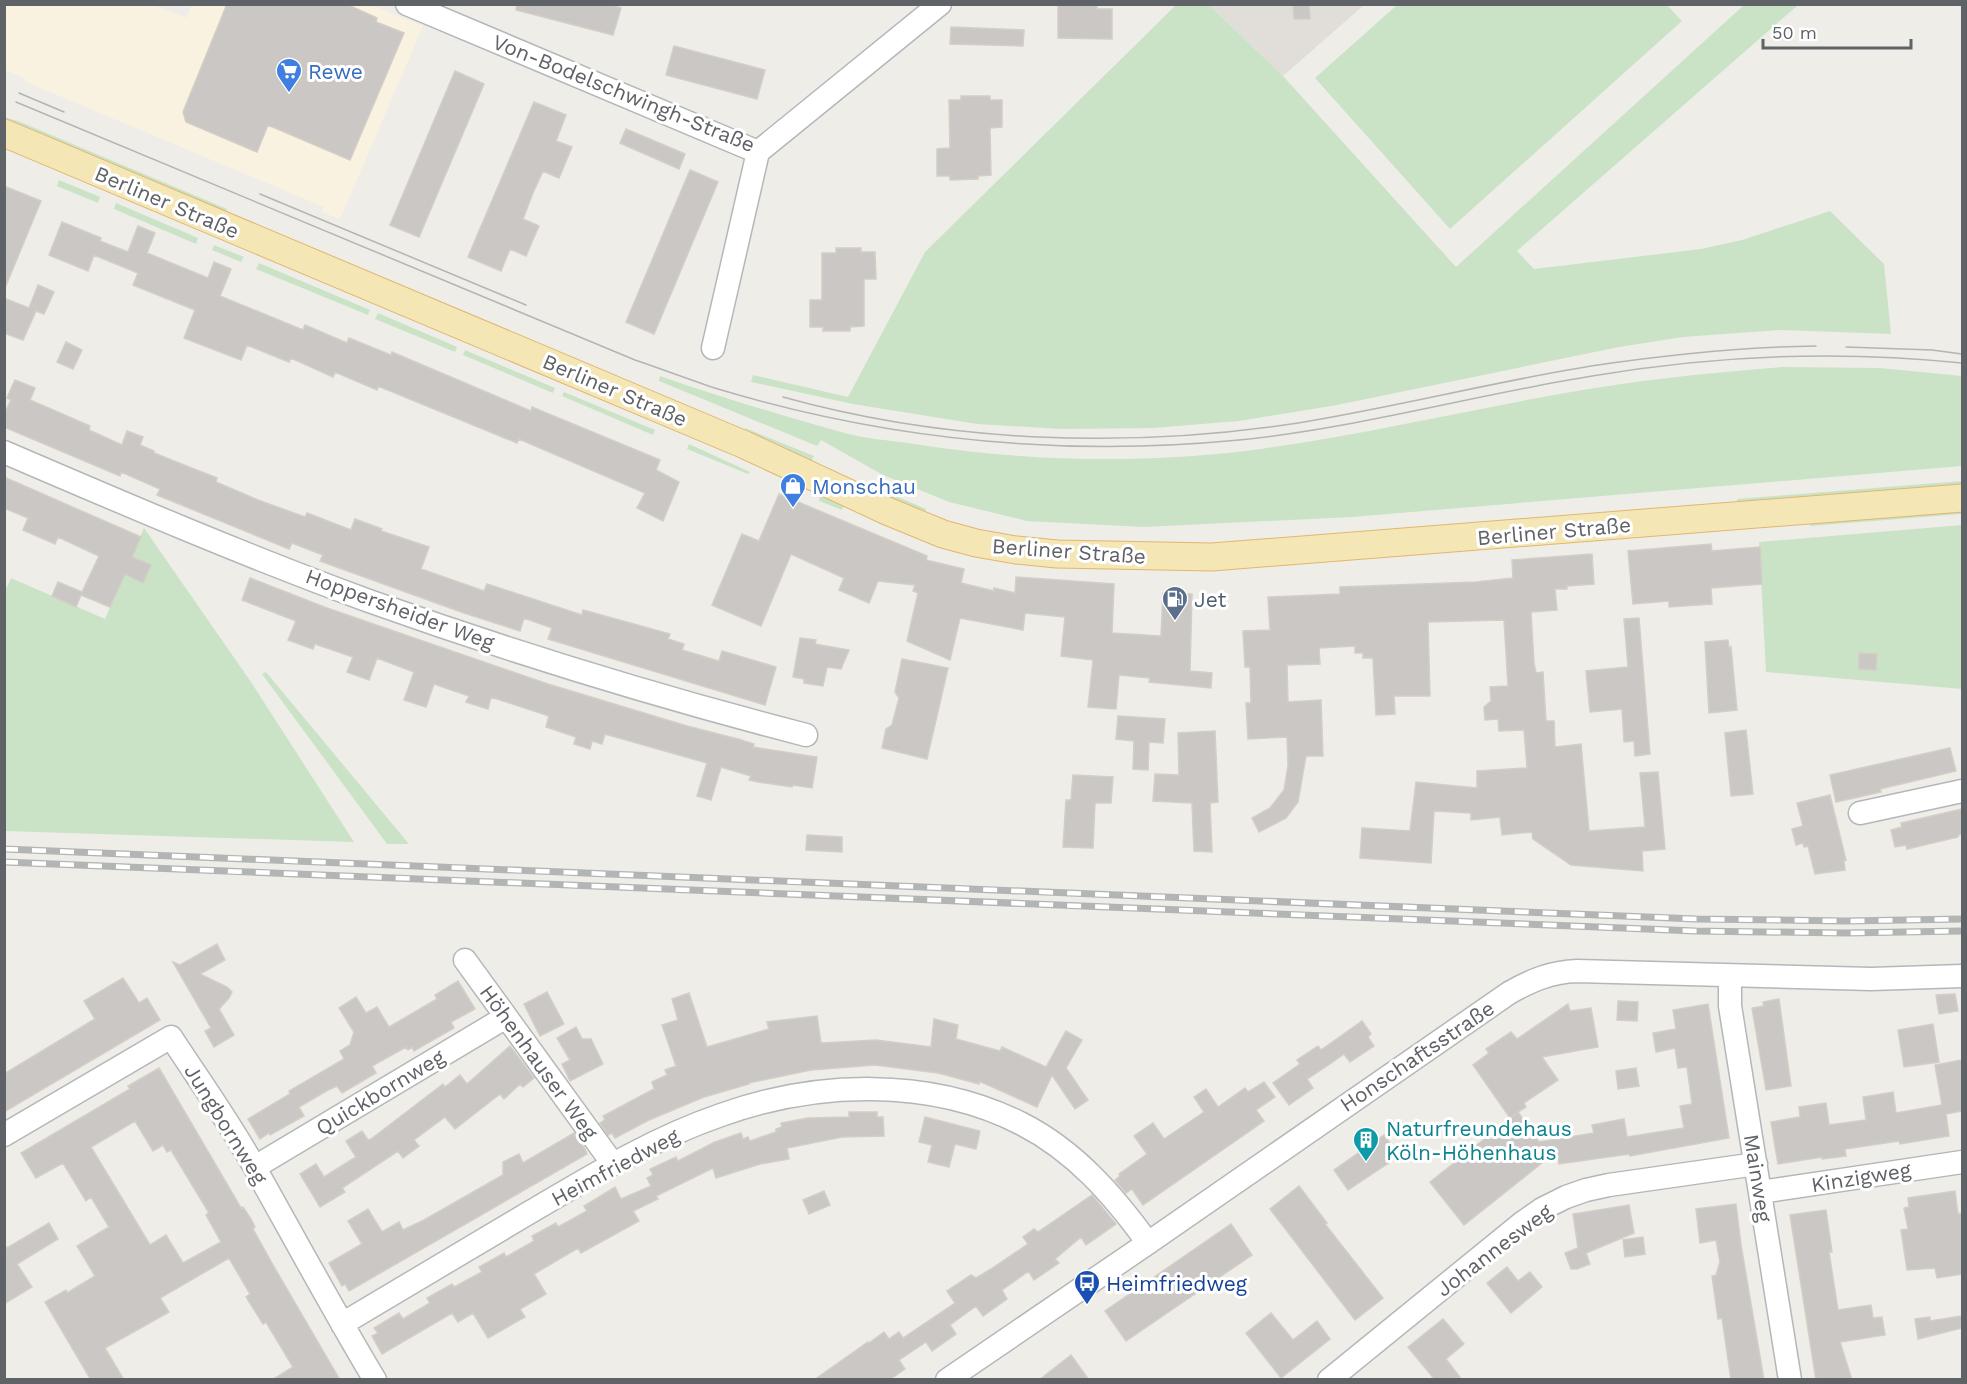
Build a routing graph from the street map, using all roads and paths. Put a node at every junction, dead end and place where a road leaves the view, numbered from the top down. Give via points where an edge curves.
1 (407, 4) edge
2 (940, 4) edge
3 (4, 133) edge
4 (758, 152) junction
5 (713, 348) dead end
6 (4, 453) edge
7 (1962, 498) edge
8 (806, 735) dead end
9 (1962, 791) edge
10 (1860, 813) dead end
11 (465, 960) dead end
12 (1730, 976) junction
13 (1962, 976) edge
14 (506, 1017) junction
15 (4, 1135) edge
16 (1962, 1162) edge
17 (613, 1164) junction
18 (1756, 1164) junction
19 (255, 1167) junction
20 (1760, 1192) junction
21 (1148, 1243) junction
22 (342, 1324) junction
23 (975, 1372) edge
24 (1339, 1377) edge
25 (375, 1380) edge
26 (947, 1380) edge
27 (1790, 1380) edge

1 - 4 street, Von-Bodelschwingh-Straße
2 - 4 street, Von-Bodelschwingh-Straße
3 - 7 main road, Berliner Straße via 745,445 887,511 976,543 1057,554 1212,557
4 - 5 street
6 - 8 street, Hoppersheider Weg via 369,601 586,673
9 - 10 street
11 - 14 street, Höhenhauser Weg
12 - 13 street, Honschaftsstraße
12 - 18 street, Mainweg via 1730,1006
12 - 21 street, Honschaftsstraße via 1561,971 1542,976 1509,993
14 - 17 street, Höhenhauser Weg
14 - 19 street, Quickbornweg
15 - 19 street, Jungbornweg via 171,1037
16 - 20 street, Kinzigweg
17 - 21 street, Heimfriedweg via 722,1114 772,1101 841,1090 932,1094 1022,1124 1059,1148 1114,1198
17 - 22 street, Heimfriedweg
18 - 20 street, Mainweg
18 - 24 street, Johannesweg via 1610,1185 1566,1197 1542,1209
19 - 22 street, Jungbornweg
20 - 27 street, Mainweg
21 - 23 street, Honschaftsstraße
22 - 25 street, Jungbornweg
23 - 26 street, Honschaftsstraße

